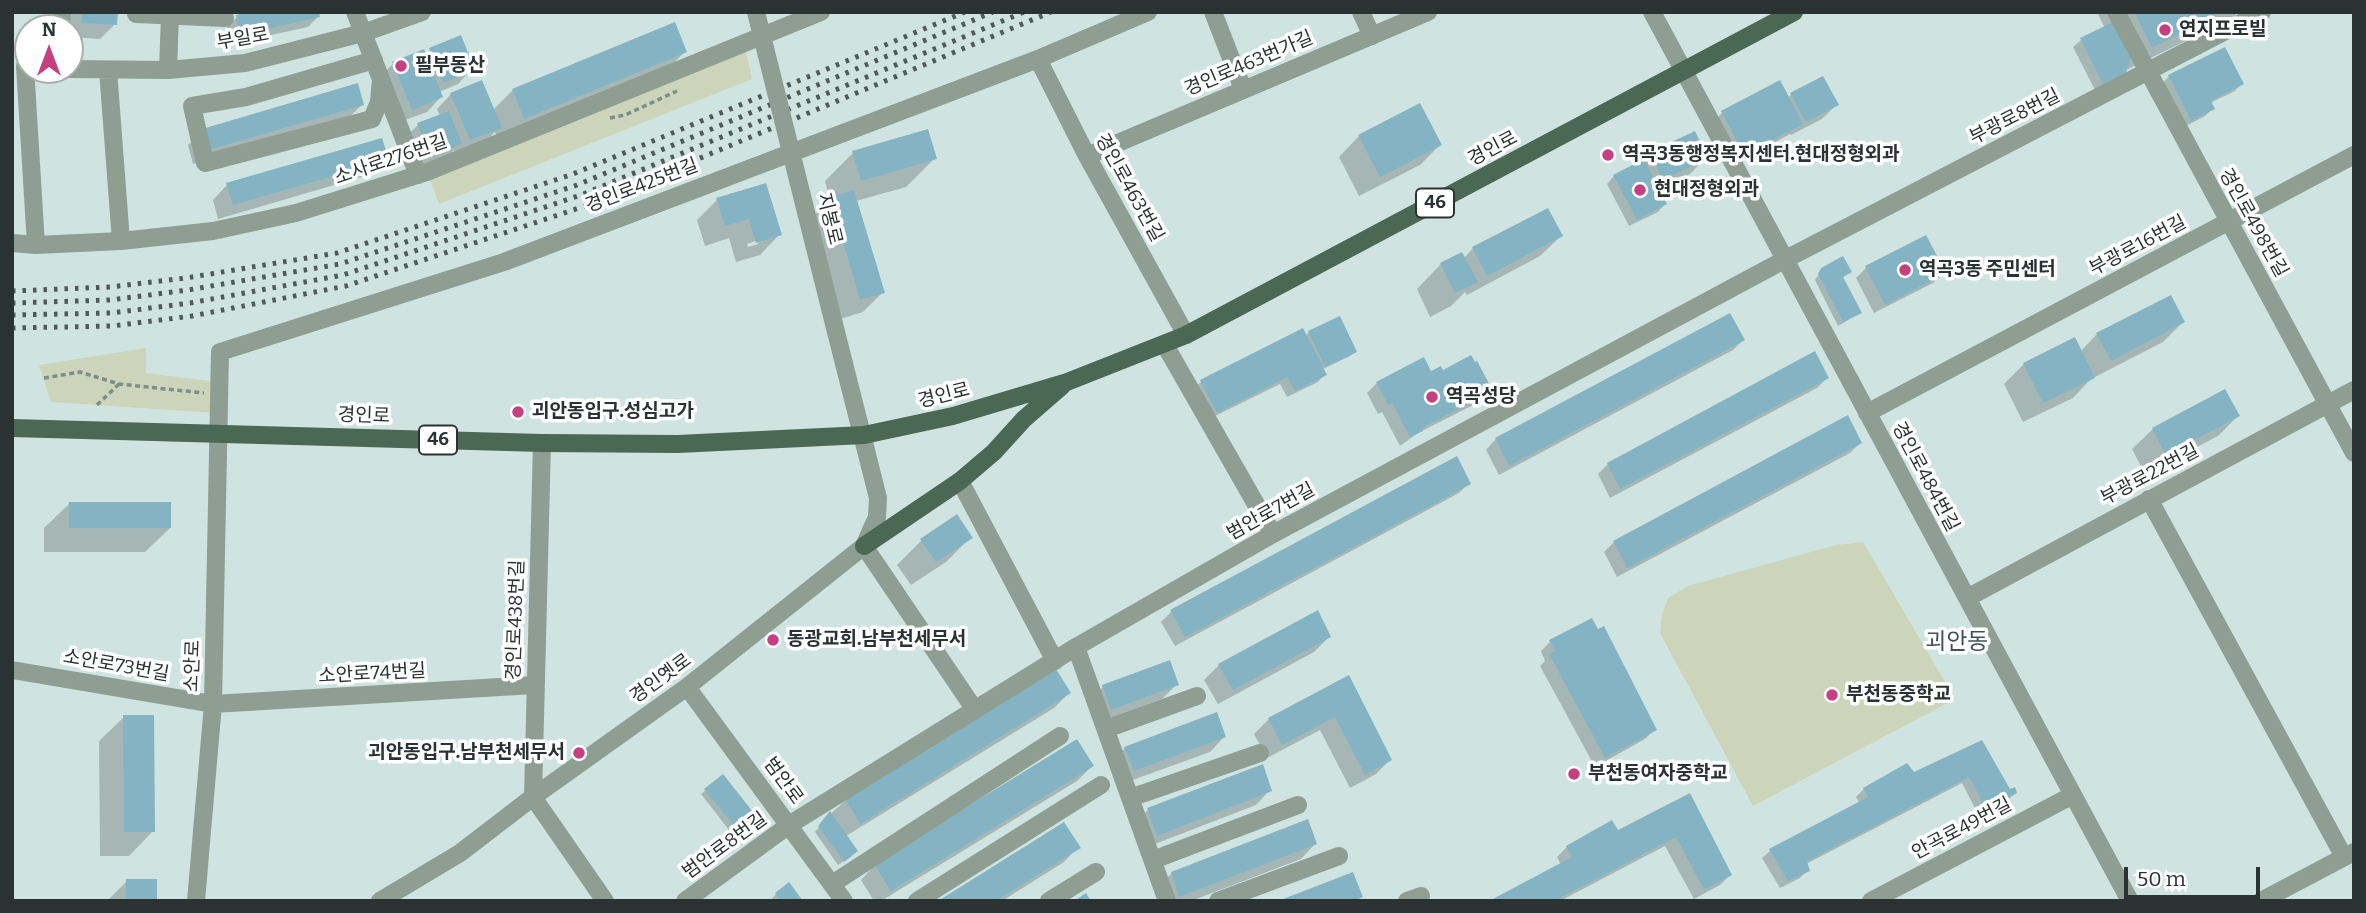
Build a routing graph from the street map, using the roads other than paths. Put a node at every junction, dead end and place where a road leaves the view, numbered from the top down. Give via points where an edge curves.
1 (136, 12) edge
2 (355, 12) edge
3 (422, 12) edge
4 (756, 12) edge
5 (821, 12) edge
6 (1148, 12) edge
7 (1213, 12) edge
8 (1361, 12) edge
9 (1428, 12) edge
10 (1652, 12) edge
11 (1794, 12) edge
12 (2116, 12) edge
13 (2262, 12) edge
14 (170, 15) junction
15 (225, 18) dead end
16 (363, 33) junction
17 (1372, 36) junction
18 (1038, 59) junction
19 (374, 61) junction
20 (84, 70) edge
21 (168, 70) junction
22 (108, 71) junction
23 (1684, 72) junction
24 (2147, 73) junction
25 (381, 79) junction
26 (23, 84) edge
27 (1243, 89) junction
28 (2354, 155) edge
29 (1087, 156) junction
30 (418, 175) junction
31 (2228, 222) junction
32 (121, 241) junction
33 (12, 243) edge
34 (36, 245) junction
35 (1786, 259) junction
36 (1186, 335) junction
37 (1165, 345) junction
38 (1068, 382) junction
39 (2341, 397) edge
40 (1867, 413) junction
41 (12, 428) edge
42 (220, 433) junction
43 (864, 435) junction
44 (542, 443) junction
45 (2354, 453) edge
46 (960, 481) junction
47 (2149, 499) junction
48 (1273, 534) junction
49 (864, 546) junction
50 (1967, 598) junction
51 (1076, 647) junction
52 (1055, 660) junction
53 (12, 670) edge
54 (534, 685) junction
55 (687, 687) junction
56 (1197, 696) dead end
57 (213, 704) junction
58 (975, 710) junction
59 (1106, 729) junction
60 (1060, 736) dead end
61 (1260, 754) dead end
62 (1101, 785) dead end
63 (2073, 794) junction
64 (533, 797) junction
65 (1130, 797) junction
66 (1298, 805) dead end
67 (789, 825) junction
68 (2349, 855) edge
69 (1339, 856) dead end
70 (1153, 860) junction
71 (1096, 872) dead end
72 (832, 884) junction
73 (196, 901) edge
74 (380, 901) edge
75 (605, 901) edge
76 (685, 901) edge
77 (845, 901) edge
78 (917, 901) edge
79 (1049, 901) edge
80 (1167, 901) edge
81 (1217, 901) edge
82 (1871, 901) edge
83 (2130, 901) edge
84 (2261, 901) edge

1 - 14 street
2 - 16 street
3 - 16 street, 부일로
4 - 43 street, 지봉로, bridge
5 - 30 street, 소사로276번길
6 - 18 street, 경인로425번길
7 - 27 street
8 - 17 street
9 - 17 street, 경인로463번가길
10 - 23 street, 경인로484번길
11 - 23 main road, 경인로 / 46
12 - 24 street, 경인로498번길
13 - 24 street, 부광로8번길
14 - 15 street
14 - 21 street
16 - 19 street
16 - 21 street, 부일로 via 245,63
17 - 27 street, 경인로463번가길
18 - 29 street, 경인로463번길
18 - 42 street, 경인로425번길 via 504,261 220,352
19 - 25 street
19 - 25 street via 246,97 192,106 205,163 372,119
20 - 22 street, 부일로
21 - 22 street, 부일로
22 - 32 street
23 - 35 street, 경인로484번길 via 1741,159
23 - 36 main road, 경인로 / 46
24 - 31 street, 경인로498번길
24 - 35 street, 부광로8번길
25 - 30 street
26 - 34 street
27 - 29 street, 경인로463번가길
28 - 31 street, 부광로16번길
29 - 36 street, 경인로463번길
30 - 32 street, 소사로276번길 via 296,213 213,231
31 - 39 street, 경인로498번길
31 - 40 street, 부광로16번길
32 - 34 street, 소사로276번길
33 - 34 street, 소사로276번길
35 - 40 street, 경인로484번길
35 - 48 street, 범안로7번길
36 - 37 main road, 경인로 / 46
37 - 38 main road, 경인로 / 46
37 - 48 street
38 - 43 main road, 경인로 / 46 via 953,416
38 - 46 main road
39 - 45 street, 경인로498번길
39 - 47 street, 부광로22번길
40 - 50 street, 경인로484번길
41 - 42 main road, 경인로 / 46
42 - 44 main road, 경인로 / 46
42 - 57 street, 소안로
43 - 44 main road, 경인로 / 46 via 678,444
43 - 49 street, 경인옛로 via 878,498 877,517
44 - 54 street, 경인로438번길
46 - 49 main road
46 - 52 street
47 - 50 street, 부광로22번길
47 - 68 street
48 - 51 street, 범안로7번길
49 - 55 street, 경인옛로
49 - 58 street
50 - 63 street, 경인로484번길
51 - 52 street, 범안로7번길
51 - 59 street
52 - 58 street, 범안로7번길
53 - 57 street, 소안로73번길
54 - 57 street, 소안로74번길
54 - 64 street, 경인로438번길
55 - 64 street, 경인옛로
55 - 67 street, 범안로
56 - 59 street
57 - 73 street, 소안로
58 - 67 street, 범안로7번길
59 - 65 street
60 - 72 street
61 - 65 street
62 - 78 street
63 - 82 street, 안곡로49번길
63 - 83 street, 경인로484번길
64 - 74 street, 경인옛로 via 460,853
64 - 75 street
65 - 70 street
66 - 70 street
67 - 72 street, 범안로
67 - 76 street, 범안로8번길
68 - 84 street
69 - 81 street
70 - 80 street
71 - 79 street
72 - 77 street, 범안로

